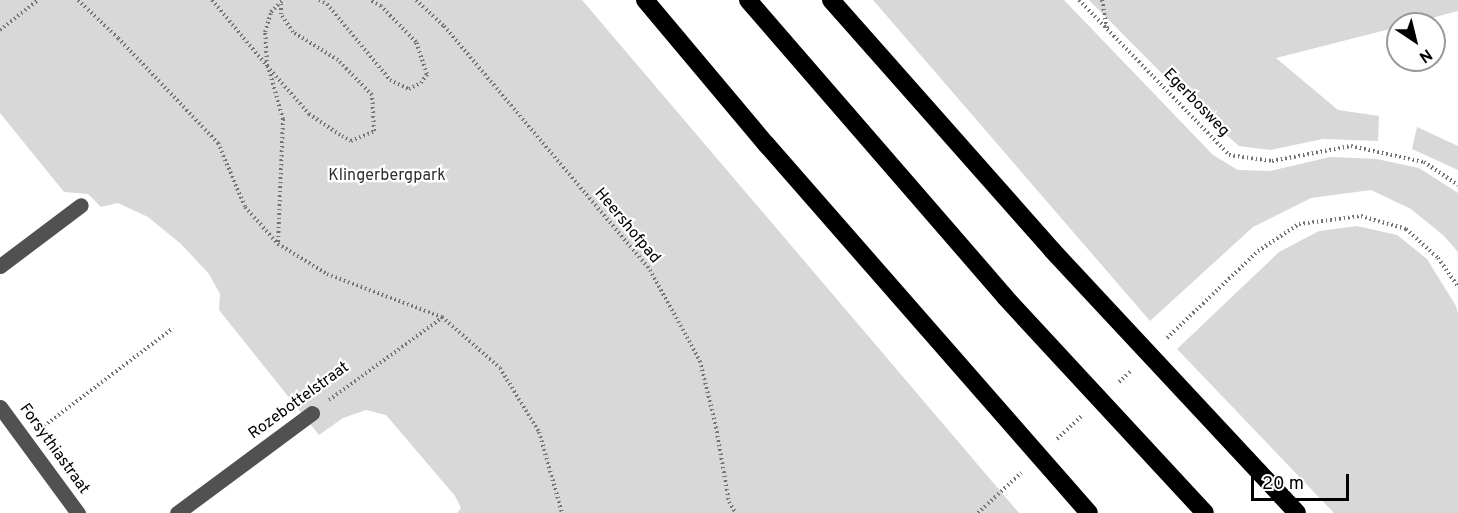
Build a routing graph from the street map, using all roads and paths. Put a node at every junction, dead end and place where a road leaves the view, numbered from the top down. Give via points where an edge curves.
1 (38, 0) edge
2 (78, 0) edge
3 (212, 0) edge
4 (319, 0) edge
5 (370, 0) edge
6 (416, 0) edge
7 (645, 0) edge
8 (748, 0) edge
9 (831, 0) edge
10 (1079, 0) edge
11 (1102, 0) edge
12 (282, 1) edge
13 (0, 30) edge
14 (1108, 30) junction
15 (267, 66) junction
16 (1458, 185) edge
17 (81, 205) dead end
18 (278, 244) junction
19 (0, 266) edge
20 (1458, 287) edge
21 (1198, 309) dead end
22 (442, 317) junction
23 (173, 328) dead end
24 (0, 407) edge
25 (312, 413) joint
26 (25, 440) junction
27 (78, 513) edge
28 (177, 513) edge
29 (562, 513) edge
30 (736, 513) edge
31 (1089, 513) edge
32 (1205, 513) edge
33 (1297, 513) edge

1 - 13 path
2 - 18 path via 218,143 245,207
3 - 15 path
4 - 5 path via 327,4 390,80 409,89 421,83 427,74 416,42
6 - 30 path, Heershofpad via 444,26 650,270 700,361 729,502
7 - 31 highway
8 - 32 highway via 1005,297
9 - 33 highway via 1052,249
10 - 14 path, Egerbosweg
11 - 14 path
12 - 15 path via 272,12 265,32
12 - 15 path via 281,14 293,32 338,60 372,95 374,131 351,141 342,136 309,114
14 - 16 path, Egerbosweg via 1229,154 1272,161 1351,146 1424,162
15 - 18 path via 283,118
17 - 19 street
18 - 22 path via 327,274
20 - 21 path via 1438,258 1406,229 1361,216 1299,224 1258,251
22 - 25 path, Rozebottelstraat
22 - 29 path via 500,368 539,432
23 - 26 path
24 - 26 street, Forsythiastraat
25 - 28 street, Rozebottelstraat
26 - 27 street, Forsythiastraat

